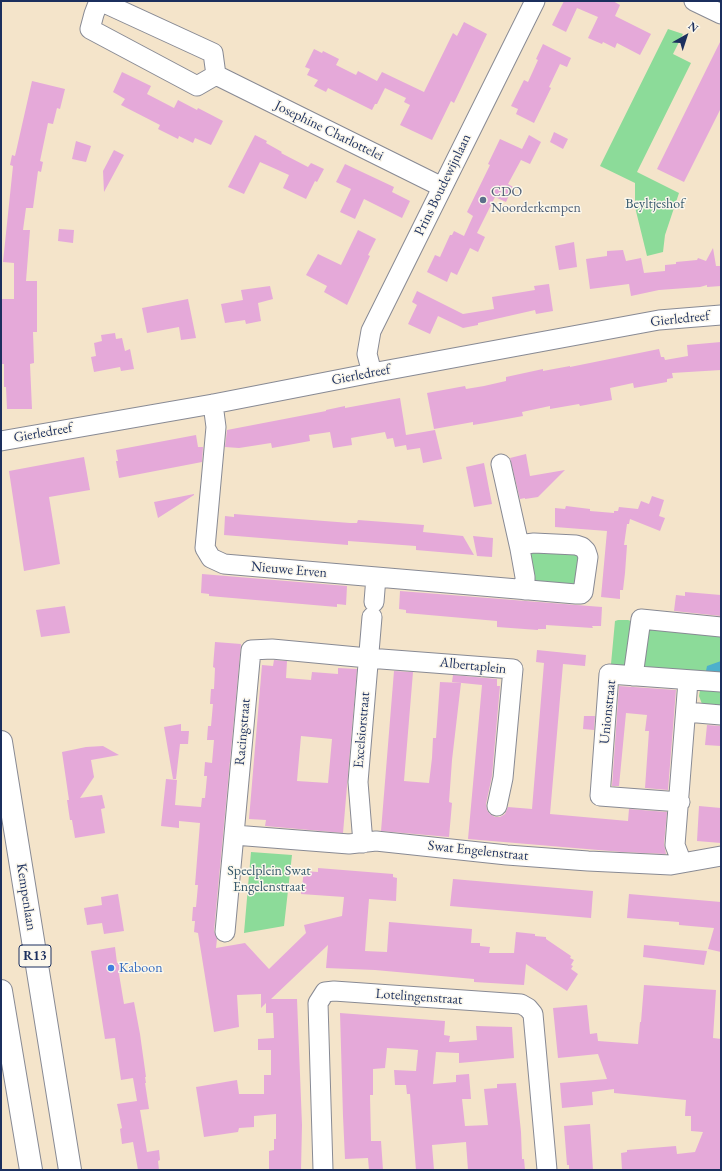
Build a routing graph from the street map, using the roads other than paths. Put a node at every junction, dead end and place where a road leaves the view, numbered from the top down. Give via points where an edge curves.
1 (100, 1) edge
2 (535, 1) edge
3 (694, 1) edge
4 (721, 14) edge
5 (216, 75) junction
6 (442, 187) junction
7 (721, 315) edge
8 (372, 373) junction
9 (213, 404) junction
10 (1, 440) edge
11 (502, 464) dead end
12 (520, 549) junction
13 (376, 577) junction
14 (525, 590) junction
15 (721, 627) edge
16 (368, 658) junction
17 (633, 676) junction
18 (688, 681) junction
19 (721, 682) edge
20 (686, 712) junction
21 (721, 715) edge
22 (1, 742) edge
23 (680, 802) junction
24 (496, 806) dead end
25 (234, 835) junction
26 (363, 843) junction
27 (721, 856) edge
28 (682, 863) junction
29 (225, 932) dead end
30 (1, 991) edge
31 (31, 1170) edge
32 (70, 1170) edge
33 (324, 1170) edge
34 (546, 1170) edge

1 - 5 street via 213,53
1 - 5 street via 90,29 197,86
2 - 6 street, Prins Boudewijnlaan
3 - 4 street
5 - 6 street, Josephine Charlottelei
6 - 8 street, Prins Boudewijnlaan via 371,331 367,354
7 - 8 street, Gierledreef via 659,320
8 - 9 street, Gierledreef
9 - 10 street, Gierledreef
9 - 13 street, Nieuwe Erven via 216,427 205,548 211,558 224,564
11 - 12 street
12 - 14 street
12 - 14 street, Nieuwe Erven via 526,544 534,543 576,545 586,551 588,557 584,592 581,594
13 - 14 street, Nieuwe Erven
13 - 16 street, Excelsiorstraat
15 - 17 street via 641,619
16 - 24 street, Albertaplein via 513,669 503,778
16 - 25 street, Racingstraat via 272,648 251,650
16 - 26 street, Excelsiorstraat via 358,782
17 - 18 street, Unionstraat
17 - 23 street, Unionstraat via 610,674 600,796
18 - 19 street, Unionstraat
18 - 20 street
20 - 21 street
20 - 23 street
22 - 32 main road, Kempenlaan / R13
23 - 28 street via 675,845
25 - 26 street, Swat Engelenstraat
25 - 29 street, Racingstraat
26 - 28 street, Swat Engelenstraat via 376,841 588,861 670,865
27 - 28 street, Swat Engelenstraat
30 - 31 main road
33 - 34 street, Lotelingenstraat via 318,1003 325,992 334,991 521,1004 528,1008 533,1014

